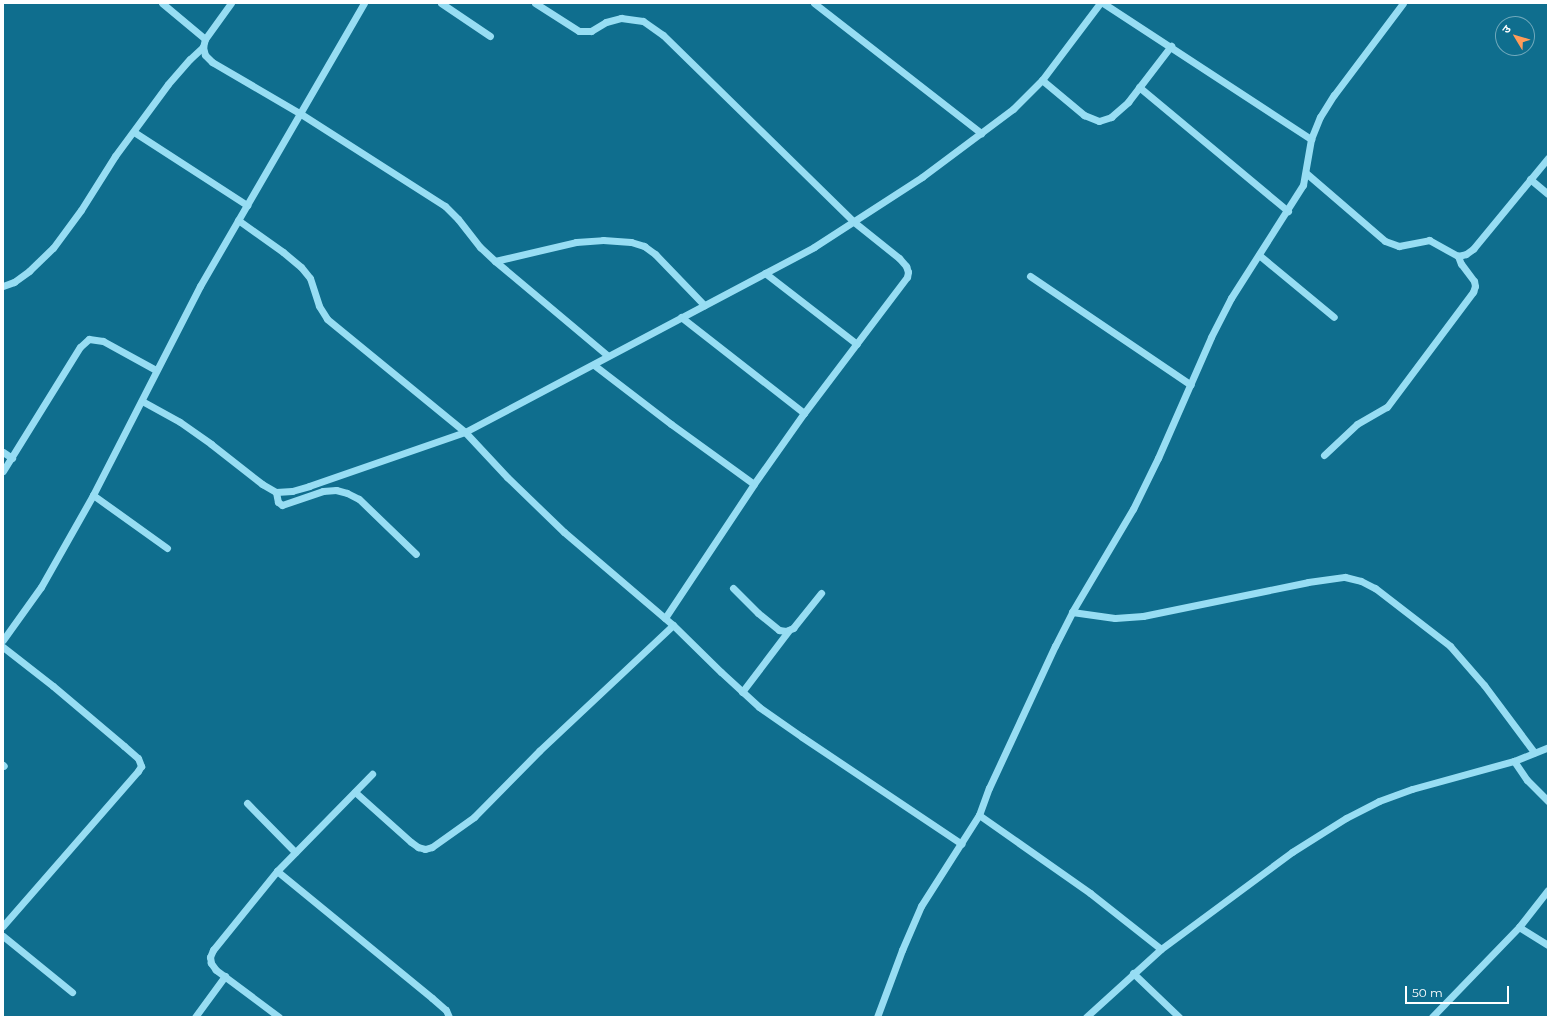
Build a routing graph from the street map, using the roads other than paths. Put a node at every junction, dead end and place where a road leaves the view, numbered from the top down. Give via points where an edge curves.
1 (162, 3) edge
2 (231, 3) edge
3 (364, 3) edge
4 (442, 3) edge
5 (535, 3) edge
6 (814, 3) edge
7 (1102, 3) edge
8 (1403, 3) edge
9 (490, 36) dead end
10 (205, 39) junction
11 (1171, 46) junction
12 (203, 47) junction
13 (1042, 80) junction
14 (1139, 87) junction
15 (301, 114) junction
16 (134, 132) junction
17 (981, 133) junction
18 (1311, 138) junction
19 (1548, 158) edge
20 (1306, 173) junction
21 (1530, 179) junction
22 (1548, 194) edge
23 (247, 205) junction
24 (1288, 210) junction
25 (238, 220) junction
26 (854, 222) junction
27 (1259, 255) junction
28 (1458, 256) junction
29 (495, 261) junction
30 (765, 273) junction
31 (1030, 276) dead end
32 (3, 286) edge
33 (704, 305) junction
34 (1334, 317) dead end
35 (681, 318) junction
36 (857, 344) junction
37 (607, 355) junction
38 (594, 365) junction
39 (156, 370) junction
40 (1191, 384) junction
41 (142, 400) junction
42 (804, 413) junction
43 (465, 432) junction
44 (3, 452) edge
45 (1324, 455) dead end
46 (12, 458) junction
47 (3, 471) edge
48 (754, 484) junction
49 (276, 492) junction
50 (92, 495) junction
51 (167, 548) dead end
52 (416, 554) dead end
53 (733, 588) dead end
54 (821, 593) dead end
55 (1072, 612) junction
56 (665, 618) junction
57 (673, 625) junction
58 (789, 630) junction
59 (3, 640) edge
60 (3, 647) edge
61 (742, 692) junction
62 (1548, 747) edge
63 (1534, 752) junction
64 (1514, 761) junction
65 (372, 774) dead end
66 (355, 792) junction
67 (1548, 801) edge
68 (247, 803) dead end
69 (979, 815) junction
70 (962, 844) junction
71 (295, 852) junction
72 (277, 872) junction
73 (1548, 890) edge
74 (3, 926) edge
75 (1518, 927) junction
76 (3, 936) edge
77 (1548, 945) edge
78 (1161, 949) junction
79 (1133, 973) junction
80 (225, 976) junction
81 (72, 992) dead end
82 (195, 1017) edge
83 (279, 1017) edge
84 (449, 1017) edge
85 (876, 1017) edge
86 (1086, 1017) edge
87 (1179, 1017) edge
88 (1432, 1017) edge

1 - 10 street
2 - 10 street
3 - 15 street
4 - 9 street
5 - 26 street via 579,31 591,32 606,22 621,18 643,21 674,45
6 - 17 street
7 - 11 street
7 - 13 street
8 - 18 street via 1334,95
10 - 12 street
11 - 14 street
11 - 18 street
12 - 15 street via 212,62
12 - 16 street via 168,84
13 - 14 street via 1084,115 1099,121 1111,117 1128,102
13 - 17 street via 1013,109
14 - 24 street
15 - 23 street
15 - 29 street via 445,206
16 - 23 street
16 - 32 street via 53,248 29,271 14,282
17 - 26 street via 922,177
18 - 20 street
19 - 21 street
20 - 24 street via 1303,185
20 - 28 street via 1385,241 1399,246 1429,240
21 - 22 street
21 - 28 street via 1473,249
23 - 25 street
24 - 27 street
25 - 39 street
25 - 43 street via 301,267 310,278 319,306 327,319
26 - 30 street
26 - 36 street via 899,258 908,272 907,277
27 - 34 street
27 - 40 street via 1231,298
28 - 45 street via 1474,281 1473,292 1387,407 1357,424
29 - 33 street via 576,242 631,242 644,246 655,254
29 - 37 street
30 - 33 street
30 - 36 street
31 - 40 street
33 - 35 street
35 - 37 street
35 - 42 street
36 - 42 street
37 - 38 street
38 - 43 street
38 - 48 street
39 - 41 street
39 - 46 street via 103,341 89,339 80,347
40 - 55 street via 1132,509
41 - 49 street via 205,439
41 - 50 street
42 - 48 street
43 - 49 street via 310,486
43 - 56 street via 506,477 564,532
44 - 46 street
46 - 47 street
48 - 56 street
49 - 52 street via 278,502 282,505 323,491 336,490 347,493 359,499
50 - 51 street
50 - 59 street via 41,587
53 - 58 street via 779,630
54 - 58 street
55 - 63 street via 1115,618 1143,616 1308,582 1345,578 1361,581 1376,588 1450,646 1484,685
55 - 69 street via 1000,763
56 - 57 street
57 - 61 street
57 - 66 street via 539,751 474,817 432,847 425,849 411,842
58 - 61 street
60 - 74 street via 138,758 141,766
61 - 70 street via 802,737
62 - 63 street
63 - 64 street
64 - 67 street via 1527,780
64 - 78 street via 1412,789 1379,801 1346,818 1292,852
65 - 66 street
66 - 71 street
68 - 71 street
69 - 70 street
69 - 78 street via 1090,893
70 - 85 street via 921,906
71 - 72 street
72 - 80 street via 213,950 211,963
72 - 84 street via 432,998 446,1010
73 - 75 street
75 - 77 street
75 - 88 street
76 - 81 street
78 - 79 street
79 - 86 street
79 - 87 street
80 - 82 street
80 - 83 street

